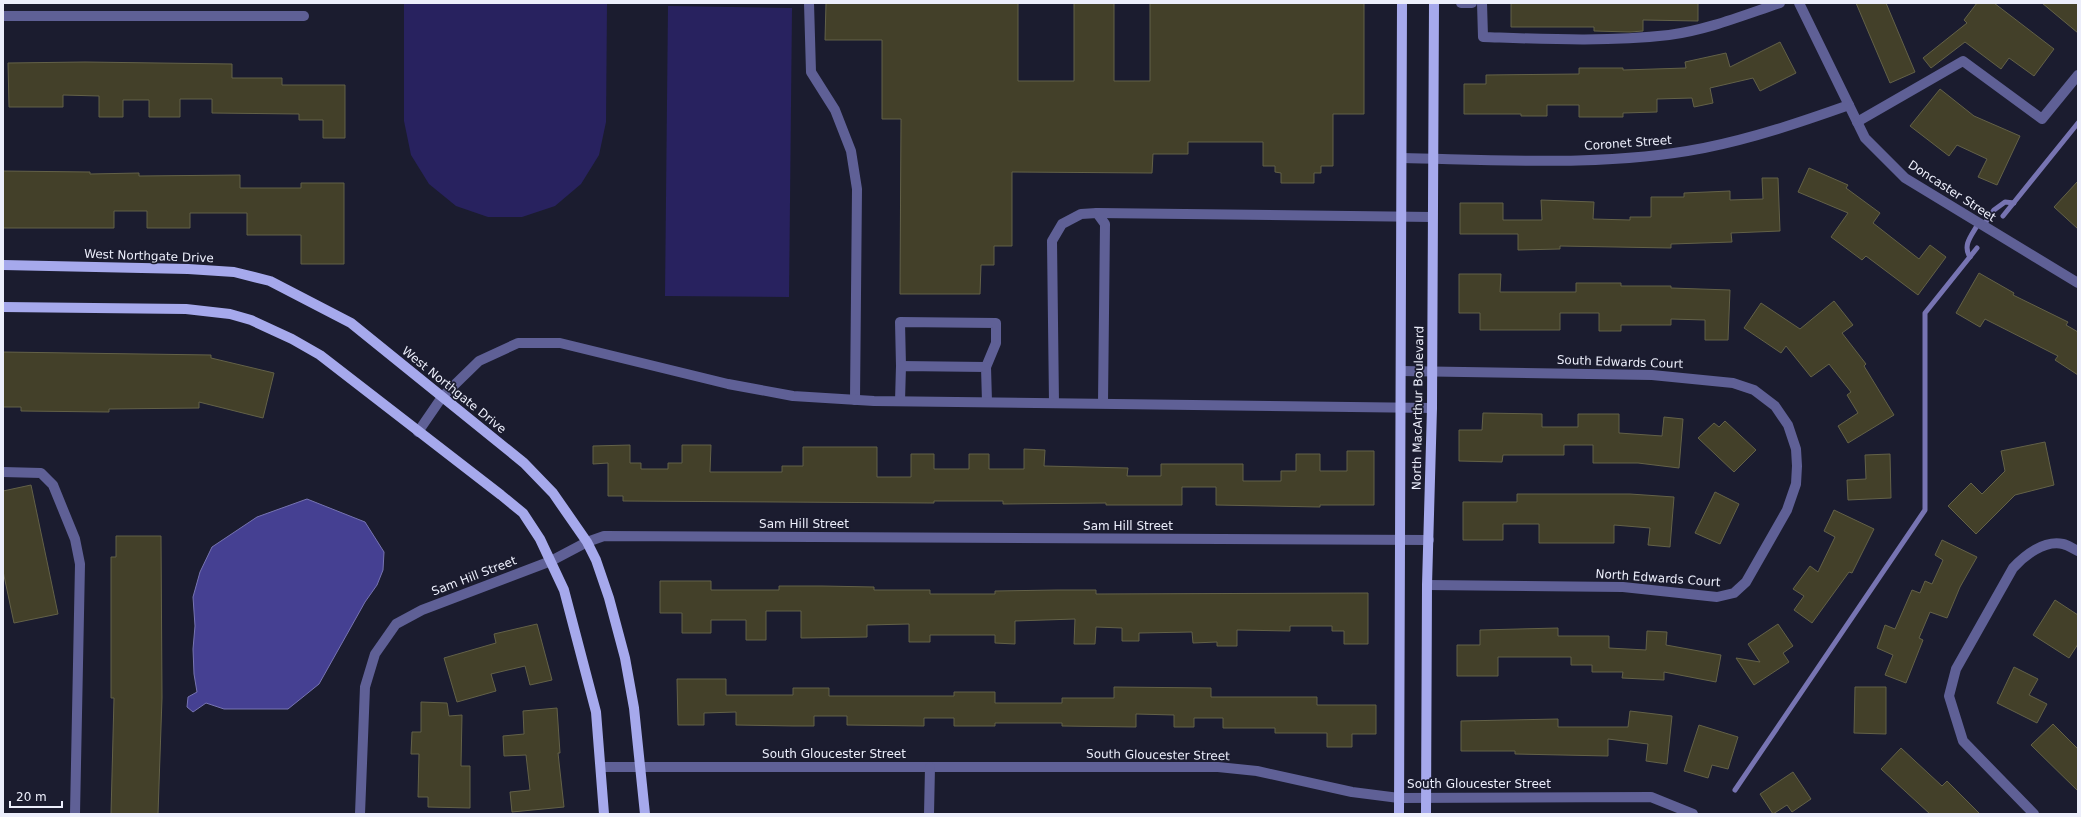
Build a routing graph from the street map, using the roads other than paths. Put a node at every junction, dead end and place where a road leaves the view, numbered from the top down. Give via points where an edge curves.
1 (809, 3) edge
2 (1402, 3) edge
3 (1434, 3) edge
4 (1461, 3) edge
5 (1472, 3) edge
6 (1482, 3) edge
7 (1799, 3) edge
8 (1777, 4) edge
9 (3, 16) edge
10 (304, 16) dead end
11 (2078, 75) edge
12 (1849, 105) junction
13 (1857, 122) junction
14 (1402, 158) junction
15 (1432, 159) junction
16 (1097, 213) junction
17 (1401, 217) junction
18 (1432, 217) junction
19 (3, 265) edge
20 (2078, 283) edge
21 (3, 307) edge
22 (901, 366) junction
23 (986, 367) junction
24 (1401, 371) junction
25 (1432, 371) junction
26 (442, 397) junction
27 (854, 400) junction
28 (900, 401) junction
29 (987, 402) junction
30 (1054, 403) junction
31 (1103, 403) junction
32 (1400, 407) junction
33 (1432, 408) junction
34 (418, 432) junction
35 (1797, 457) joint
36 (3, 472) edge
37 (1400, 540) junction
38 (1428, 540) junction
39 (587, 542) junction
40 (2078, 551) edge
41 (550, 561) junction
42 (1427, 584) junction
43 (601, 767) junction
44 (640, 767) junction
45 (930, 767) junction
46 (1399, 798) junction
47 (1426, 798) junction
48 (75, 814) edge
49 (360, 814) edge
50 (604, 814) edge
51 (645, 814) edge
52 (929, 814) edge
53 (1399, 814) edge
54 (1426, 814) edge
55 (1693, 814) edge
56 (2034, 814) edge

1 - 27 street via 811,72 835,110 851,151 857,189
2 - 14 main road, North MacArthur Boulevard
3 - 15 main road, North MacArthur Boulevard
4 - 5 street
6 - 8 street via 1483,37 1590,40 1670,34 1716,25
7 - 12 street, Doncaster Street
9 - 10 street
11 - 13 street via 2042,119 1963,61
12 - 13 street, Doncaster Street
12 - 15 street, Coronet Street via 1751,138 1679,152 1626,158 1571,160
13 - 20 street, Doncaster Street via 1865,138 1905,178
14 - 15 street, Coronet Street
14 - 17 main road, North MacArthur Boulevard
15 - 18 main road, North MacArthur Boulevard
16 - 17 street
16 - 30 street via 1081,214 1062,224 1052,241
16 - 31 street via 1105,224
17 - 18 street
17 - 24 main road, North MacArthur Boulevard
18 - 25 main road, North MacArthur Boulevard
19 - 26 main road, West Northgate Drive via 188,269 234,272 270,281 351,324
21 - 34 main road via 186,309 230,314 251,320 320,355
22 - 23 street
22 - 23 street via 900,322 996,323 996,343
22 - 28 street
23 - 29 street
24 - 25 street, South Edwards Court
24 - 32 main road, North MacArthur Boulevard
25 - 33 main road, North MacArthur Boulevard
25 - 35 street, South Edwards Court via 1652,375 1708,379 1744,386 1762,394 1780,412 1792,434
26 - 27 street via 478,361 518,343 560,343 728,384 793,396
26 - 34 street
26 - 39 main road, West Northgate Drive via 524,463 553,493
27 - 28 street
28 - 29 street
29 - 30 street
30 - 31 street
31 - 32 street
32 - 33 street
32 - 37 main road, North MacArthur Boulevard
33 - 38 main road, North MacArthur Boulevard
34 - 41 main road via 523,513 540,539
35 - 42 street, North Edwards Court via 1796,484 1787,510 1746,582 1729,595 1711,597 1623,587
36 - 48 street via 41,473 53,485 79,552
37 - 38 street, Sam Hill Street
37 - 39 street, Sam Hill Street via 604,536
37 - 46 main road, North MacArthur Boulevard
38 - 42 main road, North MacArthur Boulevard
39 - 41 street, Sam Hill Street
39 - 44 main road, West Northgate Drive via 609,598 625,658 634,708
40 - 56 street via 2062,544 2044,546 2026,554 2013,568 1956,669 1948,696 1963,741
41 - 43 main road via 564,590 596,712
41 - 49 street, Sam Hill Street via 422,610 396,624 375,654 365,687
42 - 47 main road, North MacArthur Boulevard
43 - 44 street, South Gloucester Street
43 - 50 main road
44 - 45 street, South Gloucester Street
44 - 51 main road, West Northgate Drive
45 - 46 street, South Gloucester Street via 1218,767 1257,771 1352,792
45 - 52 street
46 - 47 street, South Gloucester Street
46 - 53 main road, North MacArthur Boulevard
47 - 54 main road, North MacArthur Boulevard
47 - 55 street, South Gloucester Street via 1651,797

